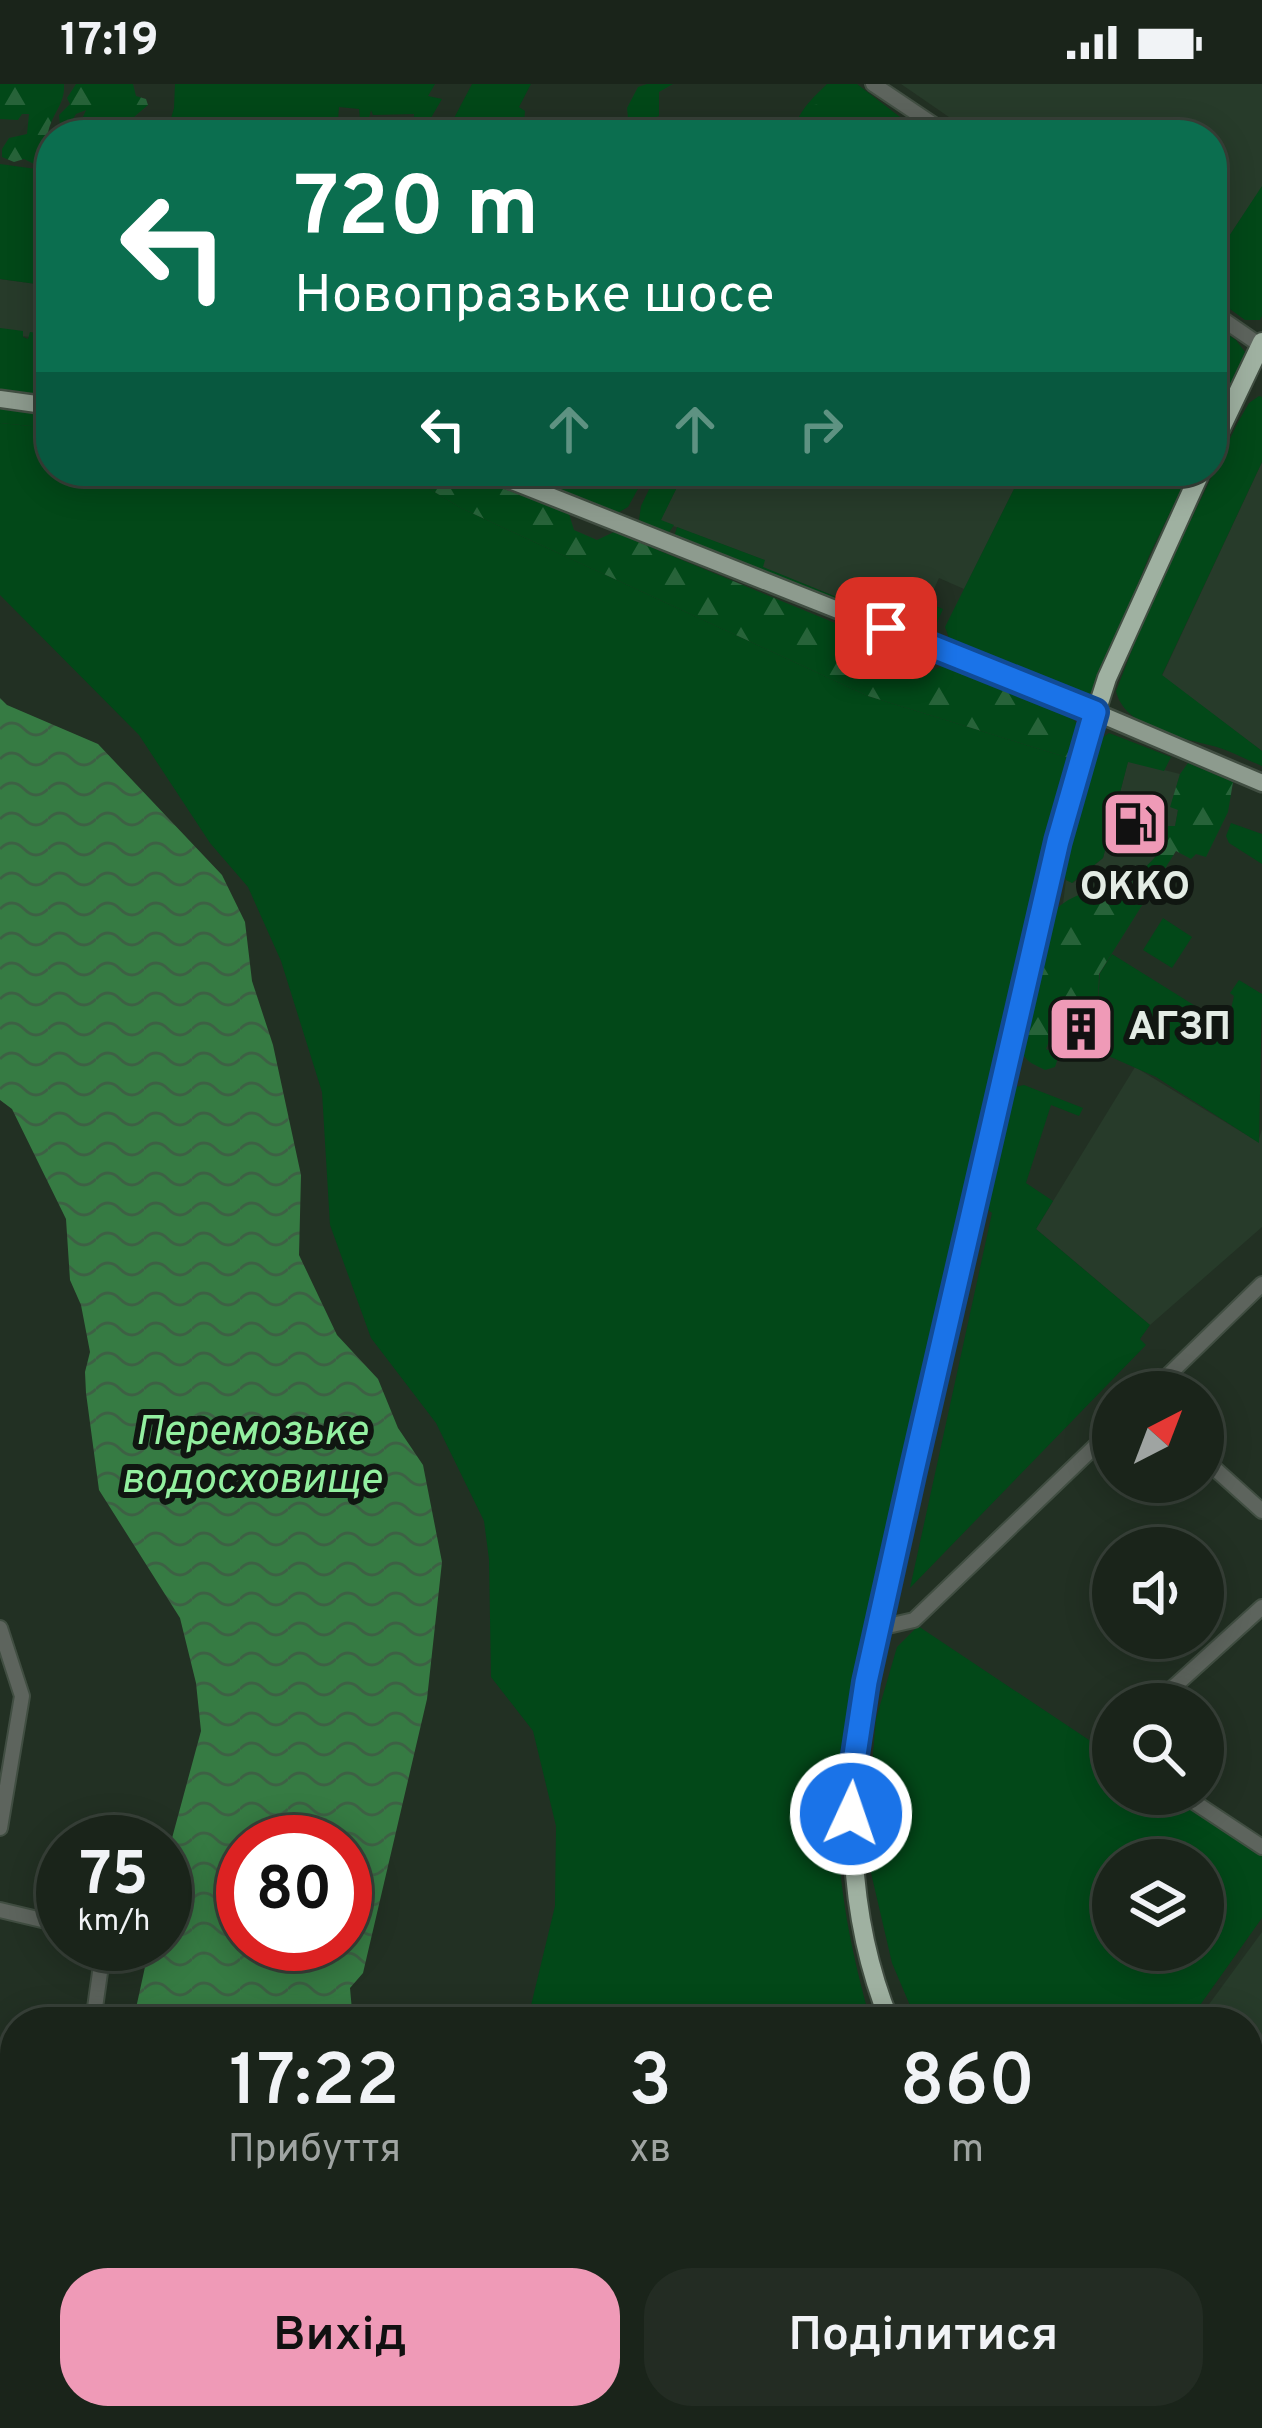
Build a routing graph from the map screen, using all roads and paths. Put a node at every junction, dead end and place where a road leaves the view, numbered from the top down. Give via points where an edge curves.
1 (873, 84) edge
2 (927, 120) edge
3 (1227, 321) edge
4 (1261, 343) edge
5 (0, 399) edge
6 (36, 404) edge
7 (1227, 415) edge
8 (525, 486) edge
9 (1194, 486) edge
10 (1095, 712) junction
11 (1262, 783) edge
12 (1262, 1284) edge
13 (1173, 1371) edge
14 (1092, 1449) edge
15 (1224, 1477) edge
16 (1262, 1511) edge
17 (1262, 1607) edge
18 (0, 1628) edge
19 (879, 1628) junction
20 (1178, 1683) edge
21 (1214, 1815) edge
22 (0, 1828) edge
23 (1262, 1847) edge
24 (0, 1910) edge
25 (36, 1919) edge
26 (100, 1971) edge
27 (95, 2007) edge
28 (885, 2007) edge

1 - 2 street
3 - 4 street
4 - 7 highway
5 - 6 main road
8 - 10 main road
9 - 10 highway
10 - 11 main road
10 - 19 highway via 1065,809
12 - 13 street
14 - 19 street via 914,1620
15 - 16 street
17 - 20 street
18 - 22 street via 22,1696
19 - 28 highway via 857,1738 851,1847 863,1937
21 - 23 street
24 - 25 street
26 - 27 street

